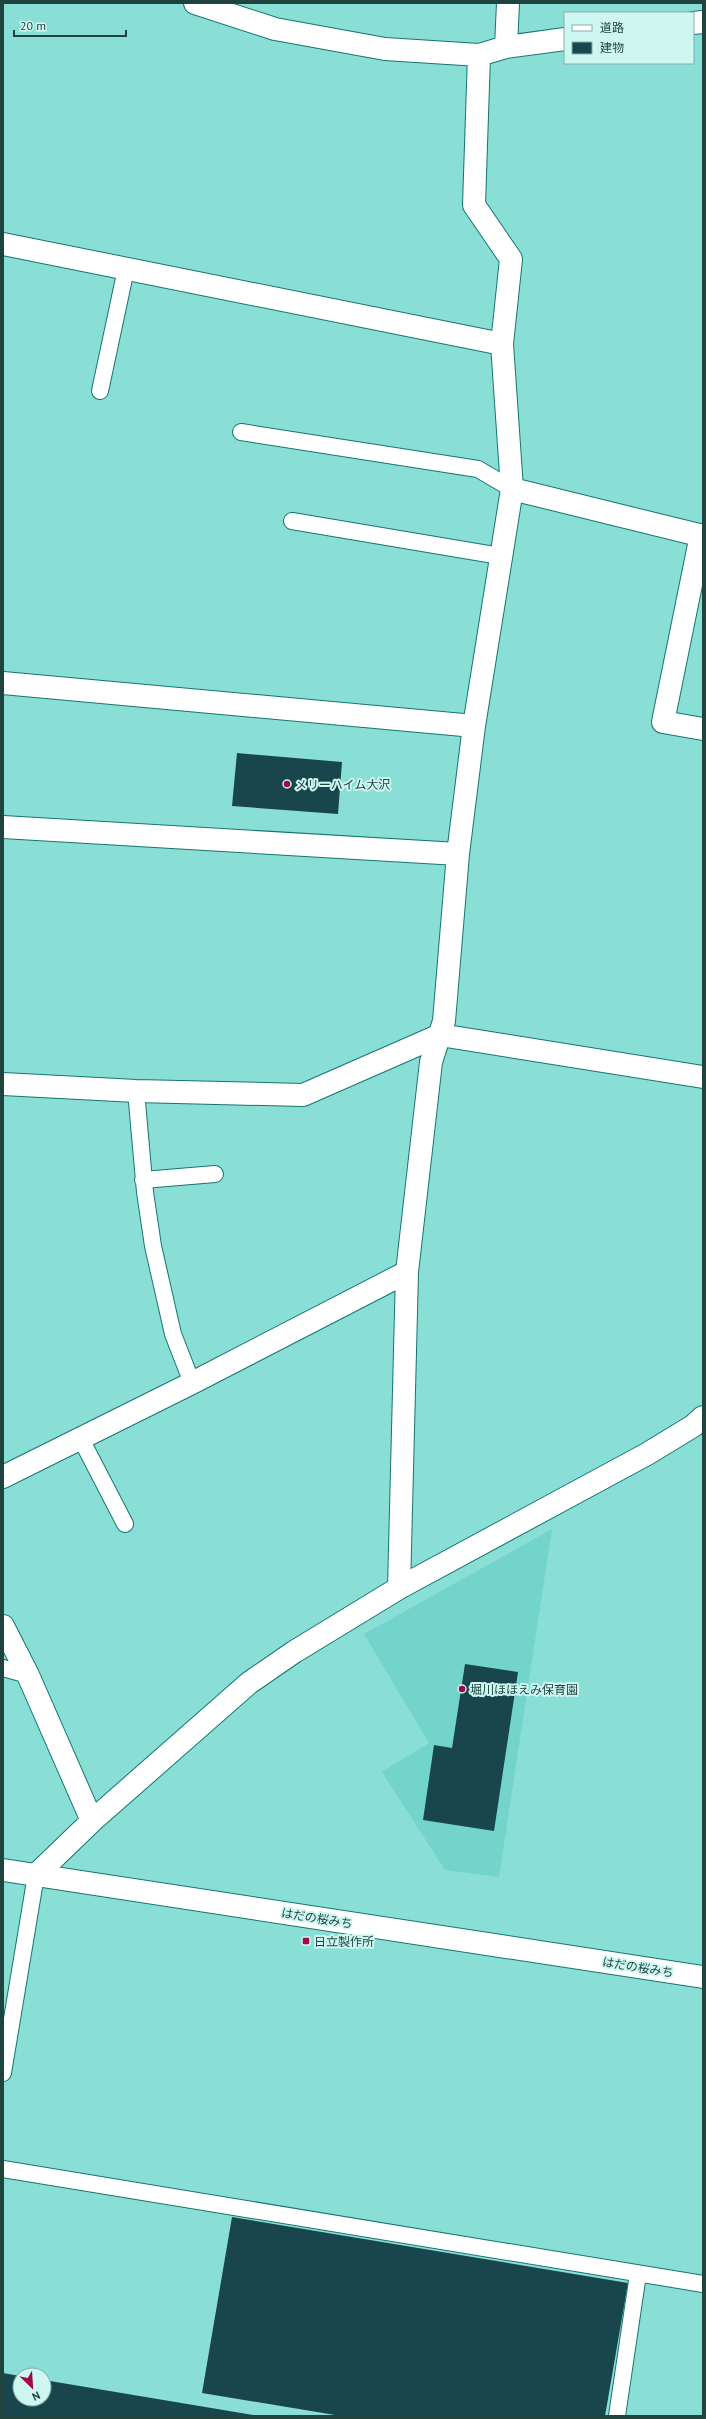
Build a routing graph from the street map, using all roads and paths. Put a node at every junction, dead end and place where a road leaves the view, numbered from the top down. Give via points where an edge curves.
1 (195, 3) edge
2 (508, 3) edge
3 (564, 39) edge
4 (506, 47) junction
5 (479, 55) junction
6 (3, 244) edge
7 (126, 269) junction
8 (502, 344) junction
9 (100, 391) dead end
10 (240, 432) dead end
11 (512, 489) junction
12 (292, 521) dead end
13 (702, 535) edge
14 (500, 556) junction
15 (3, 683) edge
16 (474, 726) junction
17 (703, 729) edge
18 (3, 828) edge
19 (458, 854) junction
20 (440, 1035) junction
21 (703, 1077) edge
22 (3, 1084) edge
23 (136, 1091) junction
24 (215, 1174) dead end
25 (143, 1180) junction
26 (407, 1272) junction
27 (192, 1383) junction
28 (703, 1417) edge
29 (81, 1439) junction
30 (3, 1477) edge
31 (125, 1524) dead end
32 (399, 1588) junction
33 (3, 1626) edge
34 (3, 1668) edge
35 (28, 1675) junction
36 (92, 1821) junction
37 (3, 1870) edge
38 (36, 1875) junction
39 (703, 1977) edge
40 (3, 2073) edge
41 (3, 2169) edge
42 (638, 2274) junction
43 (703, 2284) edge
44 (617, 2416) edge

1 - 5 street via 275,29 385,49
2 - 4 street
3 - 4 street
4 - 5 street
5 - 8 street via 474,205 511,260
6 - 7 street
7 - 8 street
7 - 9 lane
8 - 11 street
10 - 11 lane via 478,469
11 - 13 street
11 - 14 street
12 - 14 lane
13 - 17 street via 663,722
14 - 16 street
15 - 16 street
16 - 19 street
18 - 19 street
19 - 20 street via 444,1021
20 - 21 street
20 - 23 street via 303,1095
20 - 26 street via 431,1062
22 - 23 street
23 - 25 lane
24 - 25 lane
25 - 27 lane via 153,1246 172,1334
26 - 27 street
26 - 32 street
27 - 29 street
28 - 32 street via 647,1454
29 - 30 street
29 - 31 lane
32 - 36 street via 294,1652 249,1683
33 - 35 street
34 - 35 lane
35 - 36 street
36 - 38 street
37 - 38 street, はだの桜みち
38 - 39 street, はだの桜みち
38 - 40 lane
41 - 42 lane
42 - 43 lane
42 - 44 lane

